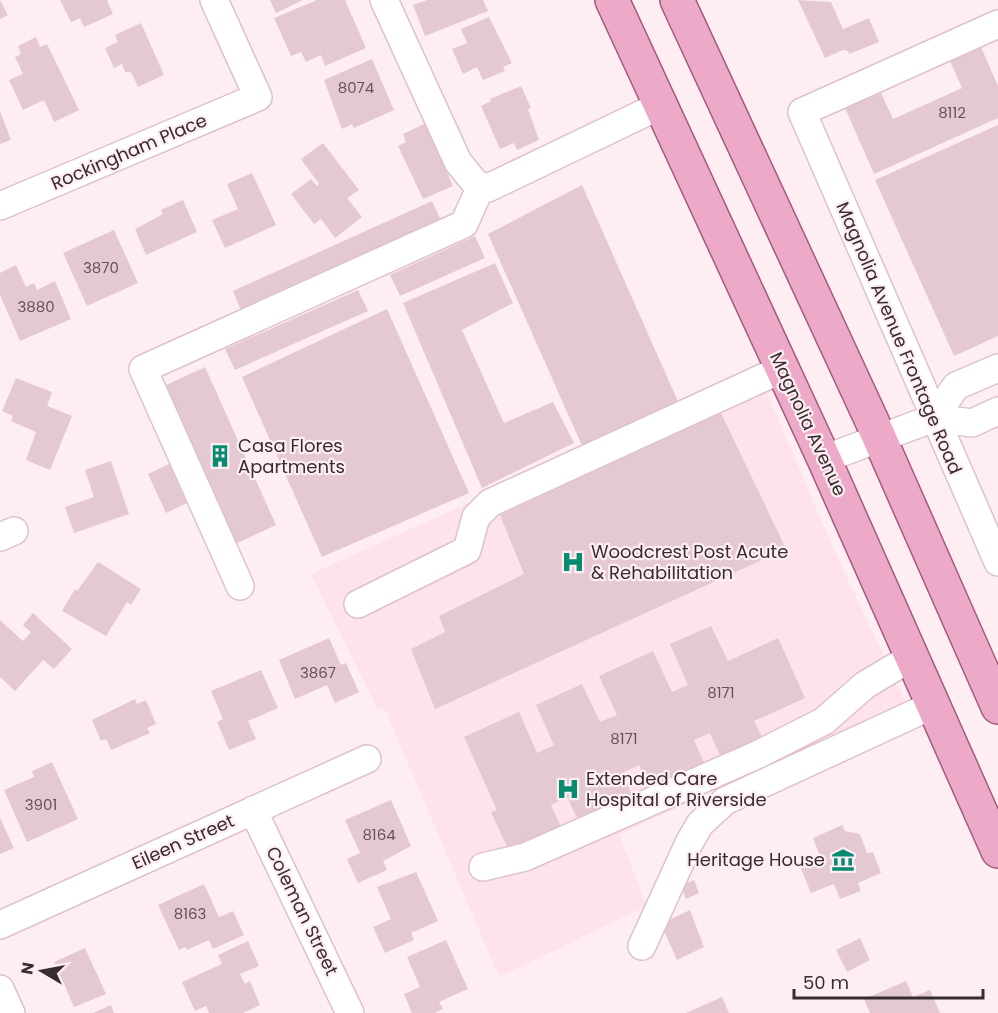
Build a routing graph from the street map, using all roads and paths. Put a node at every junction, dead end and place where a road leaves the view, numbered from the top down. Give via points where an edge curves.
1 (214, 0) edge
2 (384, 0) edge
3 (612, 0) edge
4 (677, 0) edge
5 (998, 24) edge
6 (661, 105) junction
7 (481, 186) junction
8 (0, 206) edge
9 (998, 368) edge
10 (783, 369) junction
11 (998, 411) edge
12 (933, 418) junction
13 (879, 439) junction
14 (824, 459) junction
15 (998, 562) edge
16 (240, 586) dead end
17 (358, 604) dead end
18 (912, 657) junction
19 (933, 705) junction
20 (998, 706) edge
21 (367, 759) dead end
22 (253, 810) junction
23 (998, 851) edge
24 (483, 867) dead end
25 (0, 925) edge
26 (642, 946) dead end
27 (0, 989) edge
28 (11, 1013) edge
29 (350, 1013) edge

1 - 8 street, Rockingham Place via 258,97
2 - 7 street via 458,162
3 - 6 main road, Magnolia Avenue
4 - 13 main road
5 - 12 street, Magnolia Avenue Frontage Road via 802,112
6 - 7 street via 488,188
6 - 10 main road, Magnolia Avenue
7 - 16 street via 464,224 143,369
9 - 12 street via 956,386
10 - 14 main road, Magnolia Avenue
10 - 17 street via 490,503 476,517 467,549
11 - 12 street via 972,423
12 - 13 street
12 - 15 street, Magnolia Avenue Frontage Road
13 - 14 street
13 - 20 main road
14 - 18 main road, Magnolia Avenue
18 - 19 main road, Magnolia Avenue
18 - 24 street via 865,685 824,721 759,754 536,852
19 - 23 main road, Magnolia Avenue
19 - 26 street via 725,801 700,824 689,843
21 - 22 street, Eileen Street
22 - 25 street, Eileen Street
22 - 29 street, Coleman Street
27 - 28 street

